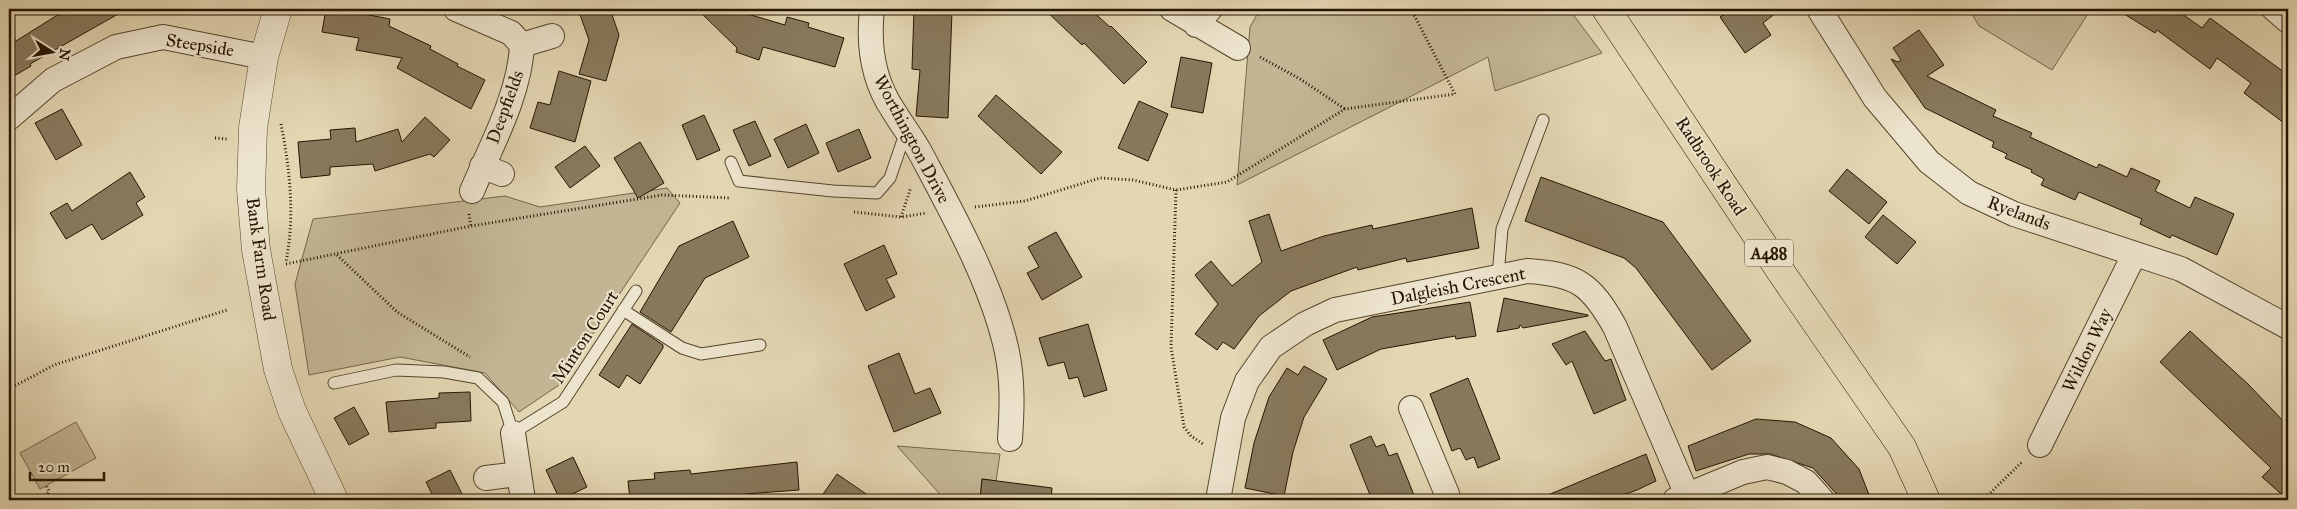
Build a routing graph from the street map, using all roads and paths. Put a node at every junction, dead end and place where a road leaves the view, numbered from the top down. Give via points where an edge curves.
1 (278, 9) edge
2 (456, 9) edge
3 (871, 9) edge
4 (1172, 9) edge
5 (1606, 9) edge
6 (1819, 9) edge
7 (2274, 9) edge
8 (1203, 17) edge
9 (2288, 21) edge
10 (552, 36) dead end
11 (522, 45) junction
12 (1238, 48) joint
13 (264, 57) junction
14 (1345, 109) dead end
15 (9, 118) edge
16 (280, 120) dead end
17 (1543, 120) dead end
18 (907, 130) junction
19 (731, 162) dead end
20 (1176, 190) dead end
21 (472, 191) dead end
22 (336, 255) dead end
23 (2134, 255) junction
24 (285, 272) dead end
25 (1498, 276) junction
26 (636, 291) dead end
27 (227, 310) dead end
28 (623, 310) junction
29 (2288, 327) edge
30 (760, 345) dead end
31 (478, 378) junction
32 (334, 383) dead end
33 (9, 389) edge
34 (1411, 408) dead end
35 (513, 433) junction
36 (1010, 439) dead end
37 (2040, 445) joint
38 (1227, 448) junction
39 (518, 474) junction
40 (486, 478) dead end
41 (46, 485) dead end
42 (1681, 498) edge
43 (45, 500) edge
44 (334, 500) edge
45 (523, 500) edge
46 (1218, 500) edge
47 (1446, 500) edge
48 (1822, 500) edge
49 (1926, 500) edge
50 (1983, 500) edge

1 - 13 street, Bank Farm Road
2 - 11 street, Deepfields via 511,33
3 - 18 street, Worthington Drive via 869,45 876,75
4 - 8 street
5 - 49 main road, Radbrook Road / A488 via 1902,447
6 - 23 street, Ryelands via 1875,98 1929,162 1968,193 2014,214
7 - 9 street
8 - 12 street
10 - 11 street, Deepfields
11 - 21 street, Deepfields via 521,66 492,170
12 - 14 path via 1300,79
13 - 15 street, Steepside via 164,37 116,47 53,80
13 - 44 street, Bank Farm Road via 253,128 251,189 256,250 278,369 292,411
16 - 24 path via 289,163 291,201
17 - 25 lane via 1502,229
18 - 19 lane via 890,178 877,193 740,181
18 - 36 street, Worthington Drive via 950,210 989,295 1007,352 1012,400
20 - 38 path via 1171,347 1176,390 1184,426 1191,436 1200,443
22 - 31 path via 397,312 476,361
23 - 29 street, Ryelands via 2181,269
23 - 37 street, Wildon Way
25 - 38 street, Dalgleish Crescent via 1334,310 1305,324 1271,347 1247,381 1232,418
25 - 42 street, Dalgleish Crescent via 1527,271 1556,273 1580,282 1601,303 1615,327
26 - 28 lane, Minton Court
27 - 33 path via 54,365
28 - 30 lane via 682,348 701,354
28 - 35 lane, Minton Court via 563,402
31 - 32 lane via 444,372 396,370
31 - 35 lane via 503,402
34 - 47 street
35 - 39 street
37 - 50 path
38 - 46 street, Dalgleish Crescent
39 - 40 street
39 - 45 street
41 - 43 path via 49,491
42 - 48 street via 1743,472 1767,467 1787,472 1806,482

